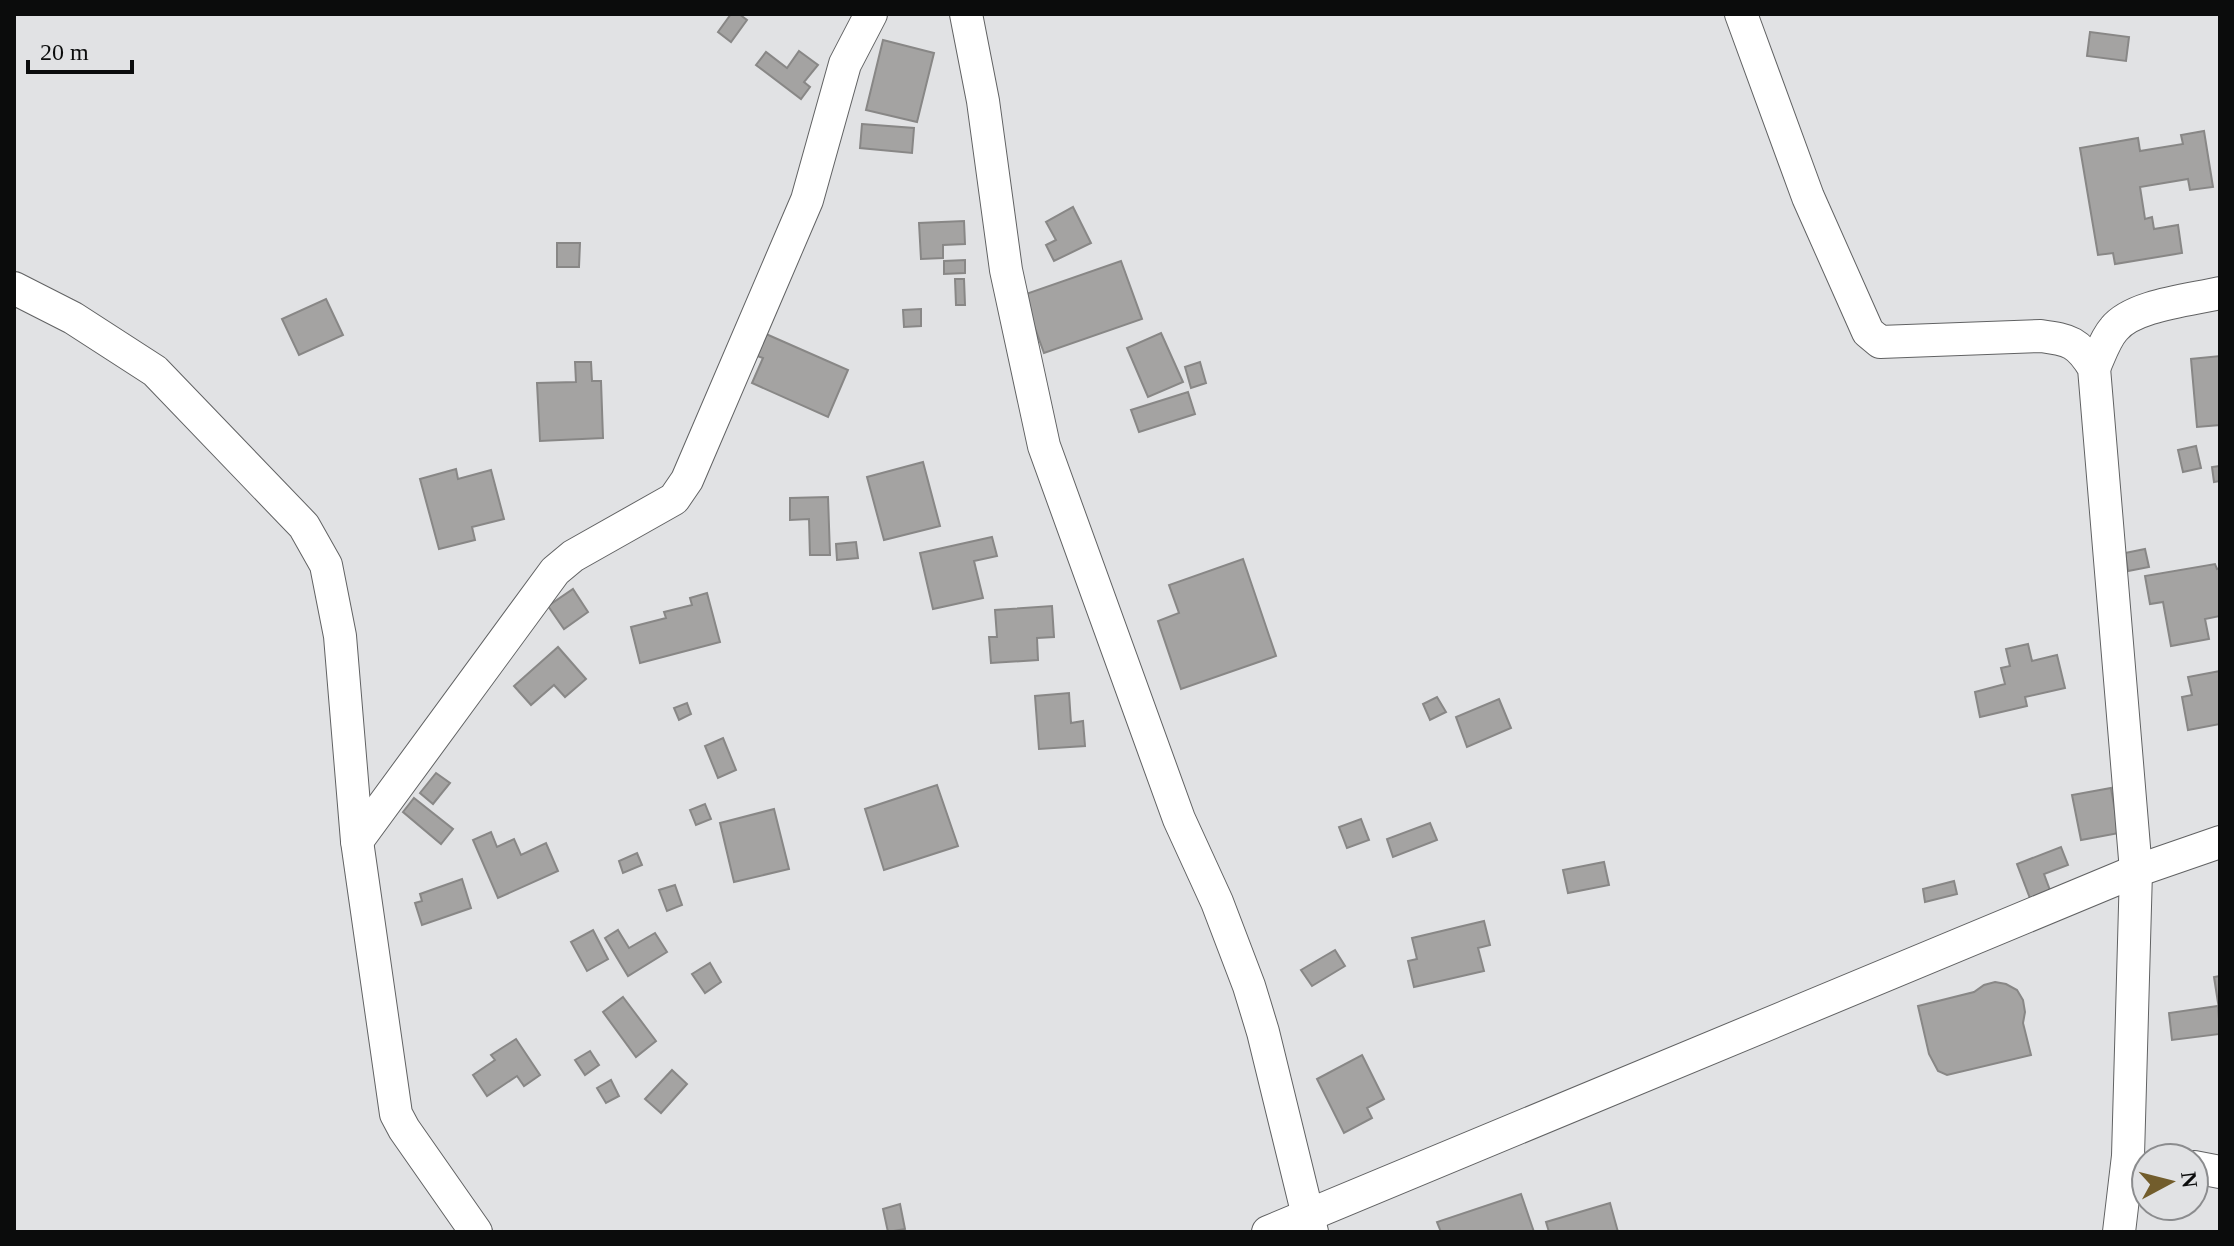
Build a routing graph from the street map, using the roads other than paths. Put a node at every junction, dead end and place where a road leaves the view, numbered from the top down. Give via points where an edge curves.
1 (871, 14) edge
2 (966, 14) edge
3 (1741, 14) edge
4 (14, 288) edge
5 (2220, 293) edge
6 (2094, 368) junction
7 (357, 841) junction
8 (2220, 842) edge
9 (2136, 871) junction
10 (2137, 1142) edge
11 (2130, 1187) edge
12 (1310, 1223) edge
13 (476, 1232) edge
14 (1268, 1232) edge
15 (2119, 1232) edge

1 - 7 street via 845,64 807,200 687,480 674,499 555,571
2 - 12 street via 1006,270 1044,446 1179,819 1249,986
3 - 6 street via 1808,197 1868,332 1880,342 2068,339
4 - 7 street via 73,318 155,371 304,526 326,565 340,636
5 - 6 street via 2143,311 2123,321
6 - 9 street
7 - 13 street via 396,1114
8 - 9 street
9 - 10 street
9 - 12 street
11 - 15 street
12 - 14 street

